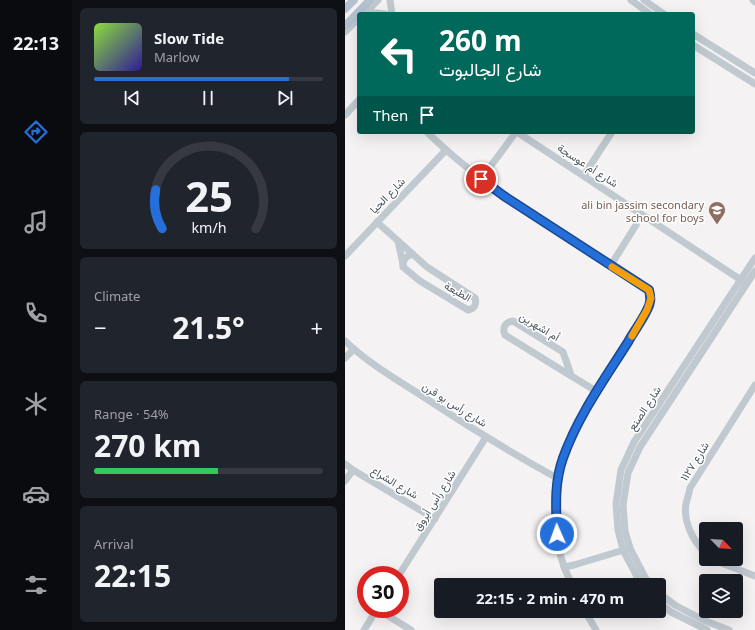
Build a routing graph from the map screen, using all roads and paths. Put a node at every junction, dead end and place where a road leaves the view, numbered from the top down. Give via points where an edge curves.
1 (354, 0) edge
2 (370, 0) edge
3 (378, 0) edge
4 (390, 0) edge
5 (631, 0) edge
6 (644, 0) edge
7 (345, 9) edge
8 (358, 12) edge
9 (366, 12) edge
10 (392, 12) edge
11 (647, 12) edge
12 (661, 12) edge
13 (357, 14) edge
14 (357, 20) edge
15 (345, 26) edge
16 (345, 32) edge
17 (695, 35) edge
18 (695, 46) edge
19 (755, 73) edge
20 (755, 84) edge
21 (357, 102) edge
22 (345, 115) edge
23 (429, 134) edge
24 (515, 134) edge
25 (520, 134) edge
26 (611, 134) edge
27 (445, 150) junction
28 (584, 175) junction
29 (481, 179) junction
30 (377, 222) junction
31 (636, 225) dead end
32 (398, 241) junction
33 (413, 254) junction
34 (345, 256) edge
35 (755, 258) edge
36 (403, 264) junction
37 (611, 266) junction
38 (755, 271) edge
39 (744, 282) junction
40 (345, 341) edge
41 (354, 349) junction
42 (563, 352) junction
43 (345, 358) edge
44 (555, 366) junction
45 (571, 375) junction
46 (755, 386) edge
47 (596, 390) junction
48 (486, 437) junction
49 (345, 464) edge
50 (353, 470) junction
51 (557, 478) junction
52 (345, 481) edge
53 (435, 519) junction
54 (699, 545) edge
55 (627, 549) junction
56 (405, 566) edge
57 (732, 566) edge
58 (564, 567) junction
59 (754, 573) edge
60 (570, 578) edge
61 (638, 578) edge
62 (645, 578) edge
63 (666, 598) edge
64 (666, 608) edge
65 (371, 618) edge
66 (392, 618) edge
67 (589, 618) edge
68 (364, 630) edge
69 (411, 630) edge
70 (596, 630) edge
71 (707, 630) edge
72 (729, 630) edge

1 - 7 main road
2 - 8 main road
3 - 9 street
4 - 10 street
5 - 11 street
6 - 12 street
13 - 15 main road
14 - 16 street
17 - 19 street
18 - 20 street
21 - 22 street
23 - 27 street
24 - 29 street
25 - 28 street, شارع أم عوسجة
26 - 28 street
27 - 29 street
27 - 30 street, شارع الحيا
28 - 39 street, شارع أم عوسجة
29 - 37 street
30 - 32 street, الطبعة
30 - 34 street, شارع الحيا
31 - 37 street
32 - 33 street, الطبعة
32 - 36 street
33 - 36 street via 405,258
33 - 36 street, الطبعة via 427,267 475,298 474,308 468,310 426,284 403,267
35 - 39 street, شارع الصنع
37 - 47 street via 649,290 651,298 647,310
38 - 39 street, شارع الصنع
39 - 55 street, شارع الصنع via 634,442 621,470 616,504 617,530
40 - 41 street, شارع رأس بو قرن
41 - 43 street
41 - 48 street, شارع رأس بو قرن via 378,368
42 - 44 street, أم اشهرين via 561,360
42 - 44 street, أم اشهرين via 513,321 504,326 505,335
42 - 45 street, أم اشهرين
44 - 45 street, أم اشهرين
45 - 47 street, أم اشهرين
46 - 54 street, شارع ١١٢٧ via 690,488 686,506 687,521
47 - 51 street via 577,425
48 - 51 street, شارع رأس بو قرن
48 - 53 street, شارع رأس أبروق
49 - 50 street, شارع الشراع
50 - 52 street
50 - 53 street, شارع الشراع
51 - 58 street via 558,547
53 - 56 street, شارع رأس أبروق
55 - 58 street
55 - 61 street, شارع الصنع
55 - 62 street, شارع الصنع
57 - 59 street
58 - 60 street
63 - 72 street via 703,620
64 - 71 street
65 - 68 street
66 - 69 street
67 - 70 street

